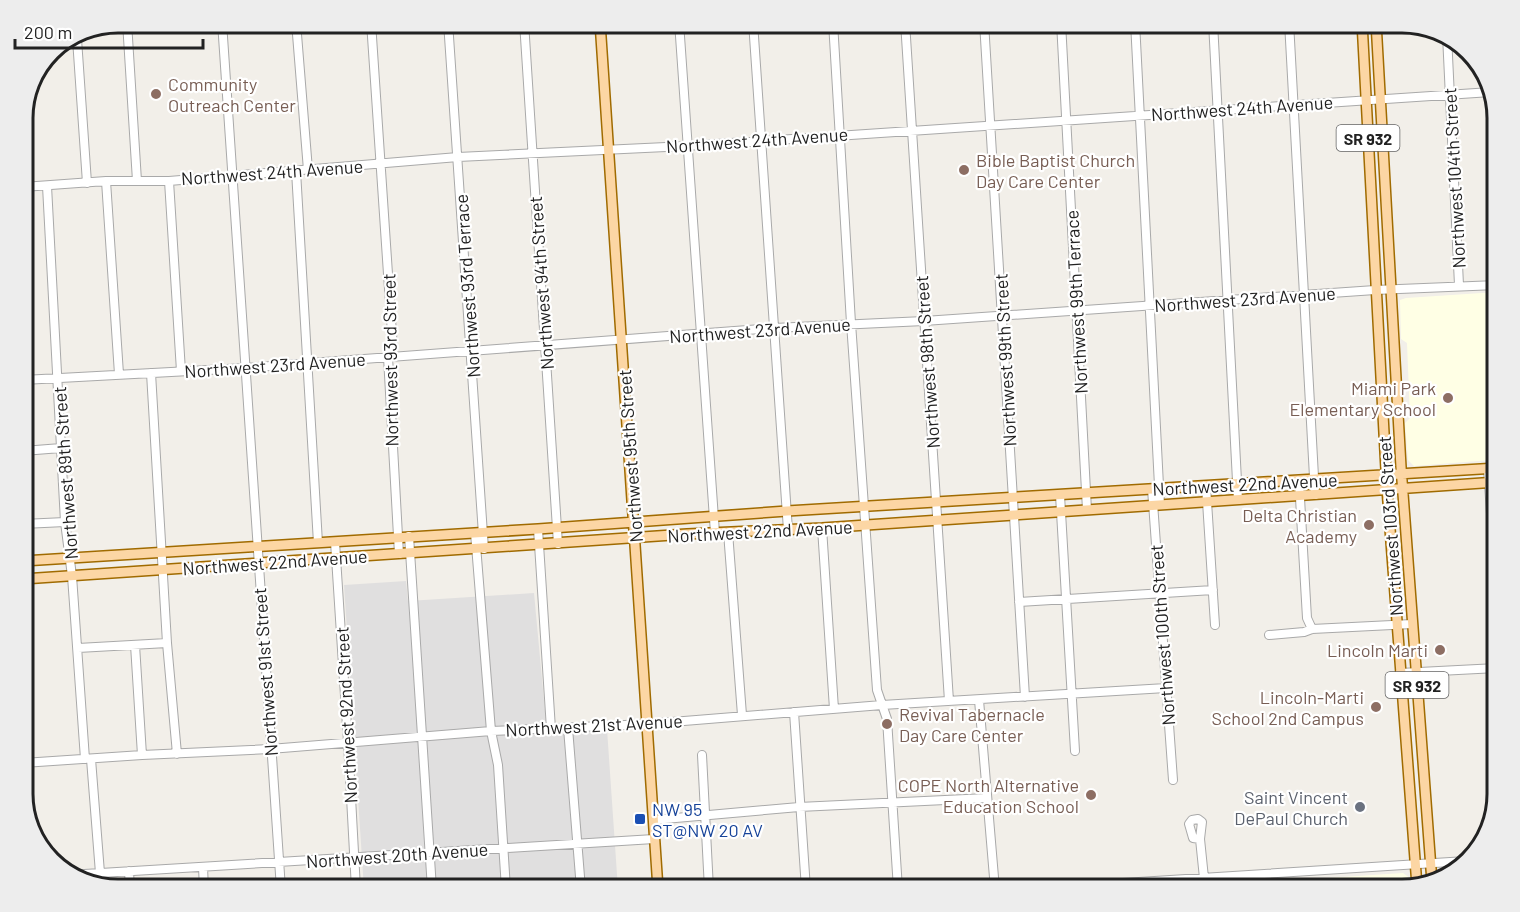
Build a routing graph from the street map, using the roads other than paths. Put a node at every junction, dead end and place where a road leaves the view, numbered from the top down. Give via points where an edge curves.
1 (128, 33) edge
2 (223, 33) edge
3 (297, 33) edge
4 (372, 33) edge
5 (449, 33) edge
6 (525, 33) edge
7 (601, 33) edge
8 (680, 33) edge
9 (754, 33) edge
10 (833, 33) edge
11 (906, 33) edge
12 (985, 33) edge
13 (1061, 33) edge
14 (1136, 33) edge
15 (1214, 33) edge
16 (1291, 33) edge
17 (1363, 33) edge
18 (1377, 33) edge
19 (76, 43) edge
20 (1448, 46) edge
21 (1483, 93) edge
22 (1451, 95) junction
23 (1380, 99) junction
24 (1366, 100) junction
25 (1294, 105) junction
26 (1217, 110) junction
27 (1140, 115) junction
28 (1067, 120) junction
29 (991, 125) junction
30 (912, 130) junction
31 (838, 134) junction
32 (762, 140) junction
33 (687, 146) junction
34 (609, 150) junction
35 (532, 153) junction
36 (458, 157) junction
37 (381, 164) junction
38 (308, 170) junction
39 (296, 171) junction
40 (232, 176) junction
41 (169, 180) junction
42 (137, 181) junction
43 (106, 182) junction
44 (87, 183) junction
45 (47, 186) junction
46 (33, 187) edge
47 (1459, 285) junction
48 (1487, 285) edge
49 (1390, 289) junction
50 (1375, 290) junction
51 (1304, 296) junction
52 (1228, 301) junction
53 (1150, 306) junction
54 (1077, 311) junction
55 (1002, 315) junction
56 (924, 321) junction
57 (851, 323) junction
58 (774, 328) junction
59 (702, 334) junction
60 (621, 341) junction
61 (545, 346) junction
62 (472, 350) junction
63 (388, 357) junction
64 (307, 362) junction
65 (245, 368) junction
66 (181, 371) junction
67 (151, 373) junction
68 (119, 374) junction
69 (58, 378) junction
70 (33, 379) edge
71 (61, 448) junction
72 (33, 450) edge
73 (1487, 468) edge
74 (1401, 474) junction
75 (1386, 475) junction
76 (1314, 480) junction
77 (1299, 481) junction
78 (1487, 482) edge
79 (1237, 484) junction
80 (1206, 486) junction
81 (1402, 488) junction
82 (1156, 489) junction
83 (1387, 489) junction
84 (1086, 493) junction
85 (1060, 495) junction
86 (1315, 495) junction
87 (1300, 496) junction
88 (1013, 497) junction
89 (1238, 500) junction
90 (937, 502) junction
91 (1208, 502) junction
92 (1157, 505) junction
93 (863, 507) junction
94 (1087, 510) junction
95 (787, 511) junction
96 (1061, 512) junction
97 (1014, 515) junction
98 (713, 516) junction
99 (938, 520) junction
100 (65, 522) junction
101 (635, 522) junction
102 (33, 524) edge
103 (865, 525) junction
104 (557, 528) junction
105 (822, 528) junction
106 (538, 529) junction
107 (788, 530) junction
108 (728, 532) junction
109 (479, 533) junction
110 (715, 533) junction
111 (409, 536) junction
112 (398, 537) junction
113 (636, 538) junction
114 (335, 542) junction
115 (318, 543) junction
116 (558, 544) junction
117 (539, 545) junction
118 (257, 546) junction
119 (480, 549) junction
120 (163, 553) junction
121 (399, 554) junction
122 (410, 554) junction
123 (69, 558) junction
124 (336, 558) junction
125 (33, 560) edge
126 (258, 563) junction
127 (164, 570) junction
128 (72, 576) junction
129 (33, 578) edge
130 (1213, 590) junction
131 (1160, 593) junction
132 (1065, 599) junction
133 (1019, 602) junction
134 (1412, 624) junction
135 (1215, 625) dead end
136 (1397, 625) junction
137 (1312, 629) junction
138 (1269, 635) dead end
139 (167, 643) junction
140 (135, 645) junction
141 (78, 648) junction
142 (1487, 668) edge
143 (1416, 672) junction
144 (1400, 673) junction
145 (1166, 688) junction
146 (1071, 694) junction
147 (1025, 697) junction
148 (980, 700) junction
149 (949, 701) junction
150 (882, 705) junction
151 (834, 709) junction
152 (794, 712) junction
153 (742, 715) junction
154 (647, 724) junction
155 (568, 728) junction
156 (551, 729) junction
157 (491, 731) junction
158 (422, 737) junction
159 (348, 742) junction
160 (270, 749) junction
161 (1075, 751) dead end
162 (177, 754) junction
163 (142, 755) junction
164 (702, 755) dead end
165 (88, 759) junction
166 (33, 763) edge
167 (1173, 780) dead end
168 (1409, 785) junction
169 (987, 798) junction
170 (891, 802) junction
171 (799, 807) junction
172 (1427, 809) junction
173 (705, 816) junction
174 (653, 820) junction
175 (654, 839) junction
176 (1200, 839) dead end
177 (578, 844) junction
178 (504, 848) junction
179 (430, 853) junction
180 (353, 857) junction
181 (279, 862) junction
182 (1454, 862) edge
183 (1431, 863) junction
184 (1415, 864) junction
185 (203, 867) junction
186 (129, 871) junction
187 (100, 873) junction
188 (88, 874) edge
189 (1432, 874) edge
190 (1416, 877) edge
191 (1204, 878) junction
192 (129, 879) edge
193 (204, 879) edge
194 (280, 879) edge
195 (355, 879) edge
196 (431, 879) edge
197 (505, 879) edge
198 (580, 879) edge
199 (657, 879) edge
200 (708, 879) edge
201 (805, 879) edge
202 (897, 879) edge
203 (994, 879) edge
204 (1189, 879) edge

1 - 42 street
2 - 40 street, Northwest 91st Street
3 - 38 street
4 - 37 street, Northwest 93rd Street
5 - 36 street, Northwest 93rd Terrace
6 - 35 street, Northwest 94th Street
7 - 34 main road, Northwest 95th Street
8 - 33 street
9 - 32 street
10 - 31 street
11 - 30 street, Northwest 98th Street
12 - 29 street, Northwest 99th Street
13 - 28 street, Northwest 99th Terrace
14 - 27 street, Northwest 100th Street
15 - 26 street
16 - 25 street
17 - 24 main road, Northwest 103rd Street / SR 932
18 - 23 main road, Northwest 103rd Street / SR 932
19 - 44 street
20 - 22 street, Northwest 104th Street
21 - 22 street, Northwest 24th Avenue
22 - 23 street, Northwest 24th Avenue
22 - 47 street, Northwest 104th Street
23 - 24 street, Northwest 24th Avenue
23 - 49 main road, Northwest 103rd Street / SR 932
24 - 25 street, Northwest 24th Avenue
24 - 50 main road, Northwest 103rd Street / SR 932
25 - 26 street, Northwest 24th Avenue
25 - 51 street
26 - 27 street, Northwest 24th Avenue
26 - 52 street
27 - 28 street, Northwest 24th Avenue
27 - 53 street, Northwest 100th Street
28 - 29 street, Northwest 24th Avenue
28 - 54 street, Northwest 99th Terrace
29 - 30 street, Northwest 24th Avenue
29 - 55 street, Northwest 99th Street
30 - 31 street, Northwest 24th Avenue
30 - 56 street, Northwest 98th Street
31 - 32 street, Northwest 24th Avenue
31 - 57 street
32 - 33 street, Northwest 24th Avenue
32 - 58 street
33 - 34 street, Northwest 24th Avenue
33 - 59 street
34 - 35 street, Northwest 24th Avenue
34 - 60 main road, Northwest 95th Street
35 - 36 street, Northwest 24th Avenue
35 - 61 street, Northwest 94th Street
36 - 37 street, Northwest 24th Avenue
36 - 62 street, Northwest 93rd Terrace
37 - 38 street, Northwest 24th Avenue
37 - 63 street, Northwest 93rd Street via 393,348
38 - 39 street, Northwest 24th Avenue
39 - 40 street, Northwest 24th Avenue
39 - 64 street
40 - 41 street, Northwest 24th Avenue
40 - 65 street, Northwest 91st Street
41 - 42 street, Northwest 24th Avenue
41 - 66 street
42 - 43 street, Northwest 24th Avenue
43 - 44 street, Northwest 24th Avenue
43 - 68 street
44 - 45 street, Northwest 24th Avenue
45 - 46 street, Northwest 24th Avenue
45 - 69 street, Northwest 89th Street
47 - 48 street, Northwest 23rd Avenue
47 - 49 street, Northwest 23rd Avenue
49 - 50 street, Northwest 23rd Avenue
49 - 74 main road, Northwest 103rd Street / SR 932
50 - 51 street, Northwest 23rd Avenue
50 - 75 main road, Northwest 103rd Street / SR 932
51 - 52 street, Northwest 23rd Avenue
51 - 76 street
52 - 53 street, Northwest 23rd Avenue
52 - 79 street
53 - 54 street, Northwest 23rd Avenue
53 - 82 street, Northwest 100th Street
54 - 55 street, Northwest 23rd Avenue
54 - 84 street, Northwest 99th Terrace
55 - 56 street, Northwest 23rd Avenue
55 - 88 street, Northwest 99th Street
56 - 57 street, Northwest 23rd Avenue
56 - 90 street, Northwest 98th Street
57 - 58 street, Northwest 23rd Avenue
57 - 93 street
58 - 59 street, Northwest 23rd Avenue
58 - 95 street
59 - 60 street, Northwest 23rd Avenue
59 - 98 street
60 - 61 street, Northwest 23rd Avenue
60 - 101 main road, Northwest 95th Street
61 - 62 street, Northwest 23rd Avenue
61 - 104 street, Northwest 94th Street
62 - 63 street, Northwest 23rd Avenue
62 - 109 street, Northwest 93rd Terrace
63 - 64 street, Northwest 23rd Avenue
63 - 112 street, Northwest 93rd Street
64 - 65 street, Northwest 23rd Avenue
64 - 115 street
65 - 66 street, Northwest 23rd Avenue
65 - 118 street, Northwest 91st Street
66 - 67 street, Northwest 23rd Avenue
67 - 68 street, Northwest 23rd Avenue
67 - 120 street
68 - 69 street, Northwest 23rd Avenue
69 - 70 street, Northwest 23rd Avenue
69 - 71 street, Northwest 89th Street
71 - 72 street
71 - 100 street, Northwest 89th Street
73 - 74 main road, Northwest 22nd Avenue
74 - 75 main road, Northwest 22nd Avenue
74 - 81 main road, Northwest 103rd Street / SR 932
75 - 76 main road, Northwest 22nd Avenue
75 - 83 main road, Northwest 103rd Street / SR 932
76 - 77 main road, Northwest 22nd Avenue
76 - 86 street
77 - 79 main road, Northwest 22nd Avenue
77 - 87 street
78 - 81 main road, Northwest 22nd Avenue
79 - 80 main road, Northwest 22nd Avenue
79 - 89 street
80 - 82 main road, Northwest 22nd Avenue
80 - 91 street
81 - 83 main road, Northwest 22nd Avenue
81 - 134 main road, Northwest 103rd Street / SR 932
82 - 84 main road, Northwest 22nd Avenue
82 - 92 street, Northwest 100th Street
83 - 86 main road, Northwest 22nd Avenue
83 - 136 main road, Northwest 103rd Street / SR 932
84 - 85 main road, Northwest 22nd Avenue
84 - 94 street, Northwest 99th Terrace
85 - 88 main road, Northwest 22nd Avenue
85 - 96 street
86 - 87 main road, Northwest 22nd Avenue
87 - 89 main road, Northwest 22nd Avenue
87 - 137 street via 1307,618
88 - 90 main road, Northwest 22nd Avenue
88 - 97 street, Northwest 99th Street
89 - 91 main road, Northwest 22nd Avenue
90 - 93 main road, Northwest 22nd Avenue
90 - 99 street, Northwest 98th Street
91 - 92 main road, Northwest 22nd Avenue
91 - 130 street
92 - 94 main road, Northwest 22nd Avenue
92 - 131 street, Northwest 100th Street
93 - 95 main road, Northwest 22nd Avenue
93 - 103 street
94 - 96 main road, Northwest 22nd Avenue
95 - 98 main road, Northwest 22nd Avenue
95 - 107 street
96 - 97 main road, Northwest 22nd Avenue
96 - 132 street
97 - 99 main road, Northwest 22nd Avenue
97 - 133 street, Northwest 99th Street
98 - 101 main road, Northwest 22nd Avenue
98 - 110 street
99 - 103 main road, Northwest 22nd Avenue
99 - 149 street, Northwest 98th Street
100 - 102 street
100 - 123 street, Northwest 89th Street
101 - 104 main road, Northwest 22nd Avenue
101 - 113 main road, Northwest 95th Street
103 - 105 main road, Northwest 22nd Avenue
103 - 150 street via 877,690
104 - 106 main road, Northwest 22nd Avenue
104 - 116 street, Northwest 94th Street
105 - 107 main road, Northwest 22nd Avenue
105 - 151 street
106 - 109 main road, Northwest 22nd Avenue
106 - 117 street
107 - 108 main road, Northwest 22nd Avenue
108 - 110 main road, Northwest 22nd Avenue
108 - 153 street
109 - 111 main road, Northwest 22nd Avenue
109 - 119 street, Northwest 93rd Terrace
110 - 113 main road, Northwest 22nd Avenue
111 - 112 main road, Northwest 22nd Avenue
111 - 122 street
112 - 114 main road, Northwest 22nd Avenue
112 - 121 street, Northwest 93rd Street
113 - 116 main road, Northwest 22nd Avenue
113 - 154 main road, Northwest 95th Street
114 - 115 main road, Northwest 22nd Avenue
114 - 124 street, Northwest 92nd Street
115 - 118 main road, Northwest 22nd Avenue
116 - 117 main road, Northwest 22nd Avenue
117 - 119 main road, Northwest 22nd Avenue
117 - 156 street
118 - 120 main road, Northwest 22nd Avenue
118 - 126 street, Northwest 91st Street
119 - 122 main road, Northwest 22nd Avenue
119 - 157 street, Northwest 93rd Terrace
120 - 123 main road, Northwest 22nd Avenue
120 - 127 street
121 - 122 main road, Northwest 22nd Avenue
121 - 124 main road, Northwest 22nd Avenue
122 - 158 street
123 - 125 main road, Northwest 22nd Avenue
123 - 128 street, Northwest 89th Street
124 - 126 main road, Northwest 22nd Avenue
124 - 159 street, Northwest 92nd Street
126 - 127 main road, Northwest 22nd Avenue
126 - 160 street, Northwest 91st Street
127 - 128 main road, Northwest 22nd Avenue
127 - 139 street
128 - 129 main road, Northwest 22nd Avenue
128 - 141 street, Northwest 89th Street
130 - 131 street
130 - 135 street
131 - 132 street
131 - 145 street, Northwest 100th Street
132 - 133 street
132 - 146 street
133 - 147 street, Northwest 99th Street
134 - 136 street
134 - 143 main road, Northwest 103rd Street / SR 932
136 - 137 street
136 - 144 main road, Northwest 103rd Street / SR 932
137 - 138 street
139 - 140 street
139 - 162 street
140 - 141 street
140 - 163 street
141 - 165 street, Northwest 89th Street
142 - 143 street
143 - 144 street
143 - 172 main road, Northwest 103rd Street / SR 932
144 - 168 main road, Northwest 103rd Street / SR 932
145 - 146 street, Northwest 21st Avenue
145 - 167 street, Northwest 100th Street
146 - 147 street, Northwest 21st Avenue
146 - 161 street
147 - 148 street, Northwest 21st Avenue
148 - 149 street, Northwest 21st Avenue
148 - 169 street
149 - 150 street, Northwest 21st Avenue
150 - 151 street, Northwest 21st Avenue
150 - 170 street
151 - 152 street, Northwest 21st Avenue
152 - 153 street, Northwest 21st Avenue
152 - 171 street
153 - 154 street, Northwest 21st Avenue
154 - 155 street, Northwest 21st Avenue
154 - 174 main road, Northwest 95th Street
155 - 156 street, Northwest 21st Avenue
155 - 177 street
156 - 157 street, Northwest 21st Avenue
157 - 158 street, Northwest 21st Avenue
157 - 178 street, Northwest 93rd Terrace via 498,765
158 - 159 street, Northwest 21st Avenue
158 - 179 street
159 - 160 street, Northwest 21st Avenue
159 - 180 street, Northwest 92nd Street
160 - 162 street, Northwest 21st Avenue
160 - 181 street, Northwest 91st Street
162 - 163 street, Northwest 21st Avenue
163 - 165 street, Northwest 21st Avenue
164 - 173 street
165 - 166 street, Northwest 21st Avenue
165 - 187 street, Northwest 89th Street
168 - 172 main road via 1421,794
168 - 184 main road, Northwest 103rd Street / SR 932
169 - 170 street
169 - 203 street
170 - 171 street
170 - 202 street
171 - 173 street
171 - 201 street
172 - 183 main road, Northwest 103rd Street / SR 932
173 - 174 street
173 - 200 street
174 - 175 main road, Northwest 95th Street
175 - 177 street, Northwest 20th Avenue
175 - 199 main road, Northwest 95th Street
176 - 191 street
177 - 178 street, Northwest 20th Avenue
177 - 198 street
178 - 179 street, Northwest 20th Avenue
178 - 197 street, Northwest 93rd Terrace
179 - 180 street, Northwest 20th Avenue
179 - 196 street
180 - 181 street, Northwest 20th Avenue
180 - 195 street, Northwest 92nd Street
181 - 185 street, Northwest 20th Avenue
181 - 194 street, Northwest 91st Street
182 - 183 street
183 - 184 street
183 - 189 main road, Northwest 103rd Street / SR 932
184 - 190 main road, Northwest 103rd Street / SR 932
184 - 191 street
185 - 186 street, Northwest 20th Avenue
185 - 193 street
186 - 187 street, Northwest 20th Avenue
186 - 192 street
187 - 188 street, Northwest 20th Avenue
191 - 204 street

